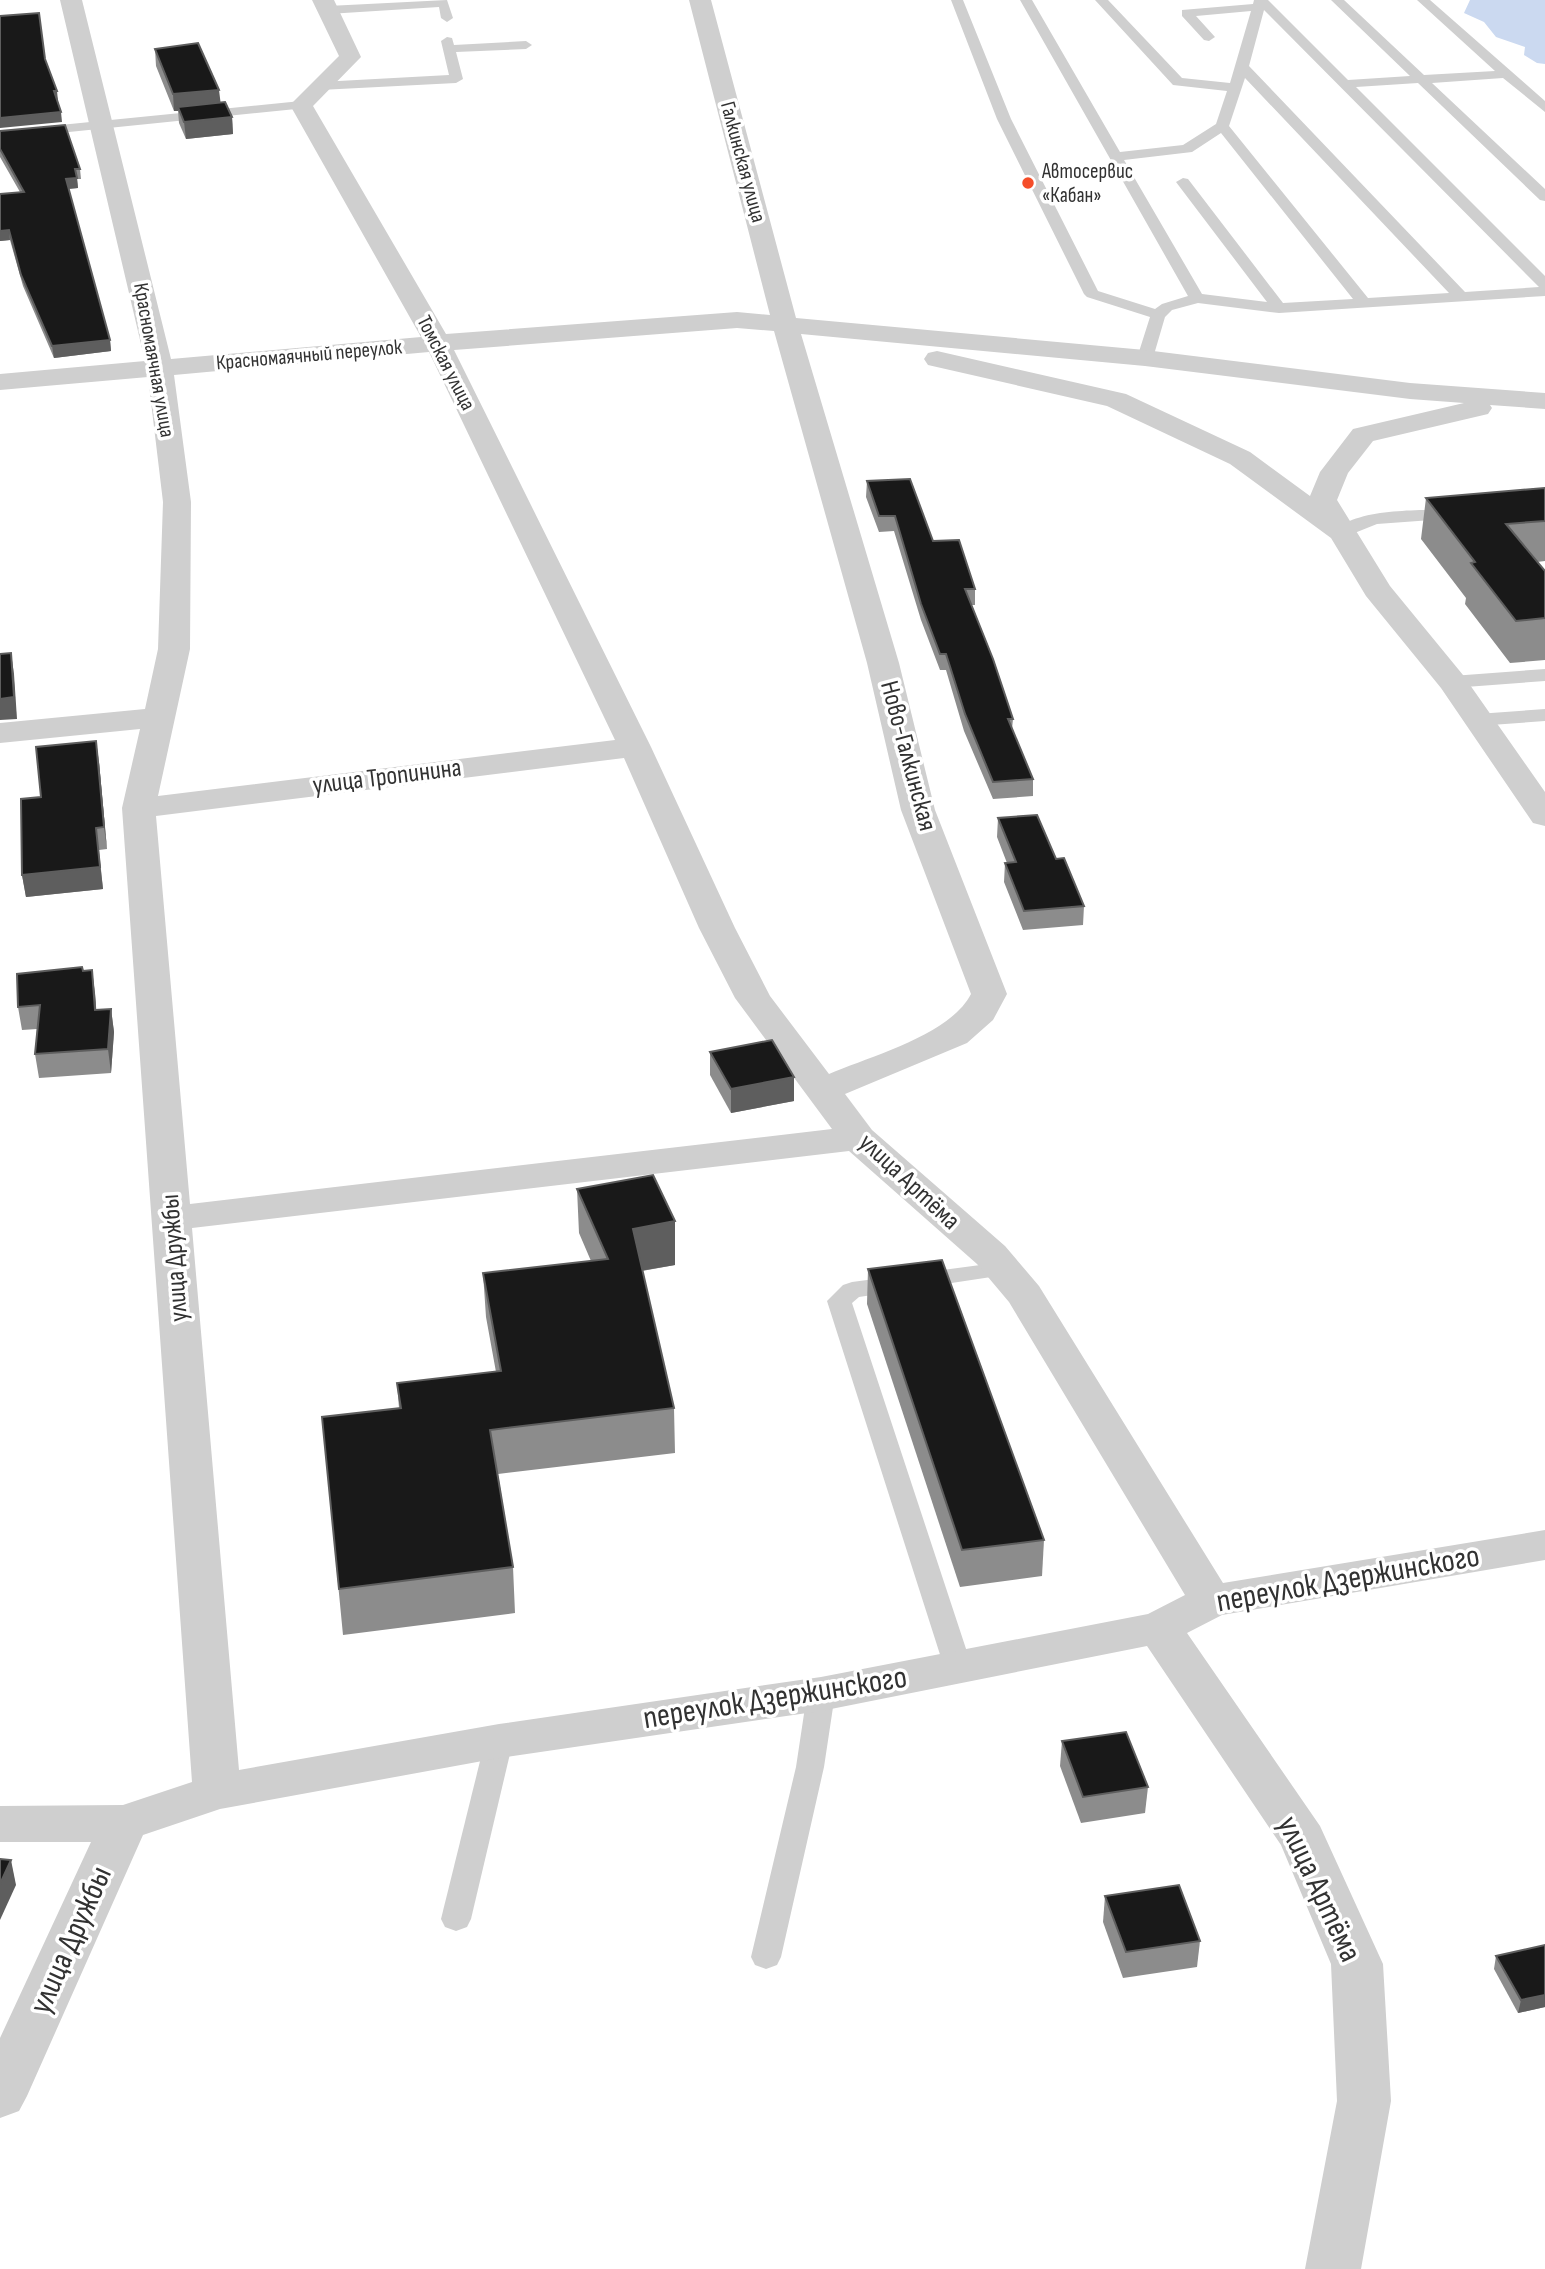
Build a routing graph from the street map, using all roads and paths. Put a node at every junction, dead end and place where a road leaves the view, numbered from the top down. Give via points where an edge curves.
1 (71, 0) edge
2 (700, 0) edge
3 (957, 0) edge
4 (1026, 0) edge
5 (1101, 0) edge
6 (1338, 0) edge
7 (1423, 0) edge
8 (1260, 2) edge
9 (326, 5) edge
10 (447, 18) dead end
11 (1209, 37) dead end
12 (526, 45) dead end
13 (1242, 67) junction
14 (1507, 74) junction
15 (1419, 79) junction
16 (1345, 84) junction
17 (320, 86) junction
18 (1235, 88) junction
19 (301, 105) junction
20 (1545, 108) edge
21 (1222, 125) junction
22 (100, 126) junction
23 (0, 135) edge
24 (1118, 156) junction
25 (1183, 182) dead end
26 (1545, 197) edge
27 (1545, 284) edge
28 (1545, 291) edge
29 (1461, 296) junction
30 (1197, 298) junction
31 (1364, 303) junction
32 (1279, 308) junction
33 (1158, 315) junction
34 (785, 324) junction
35 (438, 343) junction
36 (1145, 358) junction
37 (160, 368) junction
38 (0, 382) edge
39 (1545, 401) edge
40 (1545, 411) edge
41 (1467, 513) edge
42 (1342, 533) junction
43 (1545, 675) edge
44 (1452, 682) junction
45 (1545, 715) edge
46 (1477, 720) junction
47 (159, 722) junction
48 (0, 733) edge
49 (635, 747) junction
50 (139, 808) junction
51 (1545, 816) edge
52 (823, 1090) junction
53 (858, 1138) junction
54 (172, 1218) junction
55 (1003, 1269) junction
56 (1545, 1545) edge
57 (1211, 1601) junction
58 (1159, 1628) junction
59 (958, 1667) junction
60 (821, 1694) junction
61 (499, 1741) junction
62 (217, 1791) junction
63 (124, 1823) junction
64 (0, 1824) edge
65 (456, 1919) dead end
66 (766, 1957) dead end
67 (0, 2096) edge
68 (1333, 2269) edge

1 - 22 street, Красномаячная улица
2 - 34 street, Галкинская улица
3 - 33 lane via 1004,119 1092,294
4 - 24 lane
5 - 18 lane via 1178,82
6 - 15 lane
7 - 14 lane
8 - 11 lane via 1186,13
8 - 13 lane
8 - 16 lane
9 - 10 lane via 444,3
9 - 17 street via 350,57
12 - 17 lane via 448,45 456,79
13 - 18 lane
13 - 29 lane
14 - 15 lane
14 - 20 lane
15 - 16 lane
15 - 26 lane
16 - 27 lane
17 - 19 street
18 - 21 lane
19 - 22 lane
19 - 35 street, Томская улица
21 - 24 lane via 1187,149
21 - 31 lane
22 - 23 lane
22 - 37 street, Красномаячная улица
24 - 30 lane
25 - 32 lane
28 - 29 lane
29 - 31 lane
30 - 32 lane
30 - 33 lane via 1167,307
31 - 32 lane
33 - 36 lane
34 - 35 street, Красномаячный переулок via 737,320
34 - 36 street
34 - 42 street via 1116,400 1240,458
34 - 52 street, Ново-Галкинская via 883,663 918,810 989,994 980,1012 954,1035
35 - 37 street, Красномаячный переулок
35 - 49 street, Томская улица
36 - 39 street via 1410,391
37 - 38 street, Красномаячный переулок
37 - 47 street, Красномаячная улица via 177,502 174,649
40 - 42 street via 1474,408 1363,435 1334,472 1323,500
41 - 42 lane via 1364,521
42 - 44 street via 1377,590
43 - 44 lane
44 - 46 street
45 - 46 lane
46 - 51 street
47 - 48 street
47 - 50 street, улица Дружбы
49 - 50 street, улица Тропинина
49 - 52 street, улица Артёма via 716,928 753,998
50 - 54 street, улица Дружбы
52 - 53 street, улица Артёма
53 - 54 street
53 - 55 street, улица Артёма
54 - 62 street, улица Дружбы
55 - 57 street, улица Артёма via 1025,1295
55 - 59 lane via 852,1290 839,1301
56 - 57 street, переулок Дзержинского
57 - 58 street, переулок Дзержинского
58 - 59 street, переулок Дзержинского
58 - 68 street, улица Артёма via 1303,1839 1357,1964 1364,2101
59 - 60 street, переулок Дзержинского
60 - 61 street, переулок Дзержинского
60 - 66 lane via 810,1767
61 - 62 street, переулок Дзержинского
61 - 65 lane
62 - 63 street, переулок Дзержинского
63 - 64 street, переулок Дзержинского
63 - 67 street, улица Дружбы

